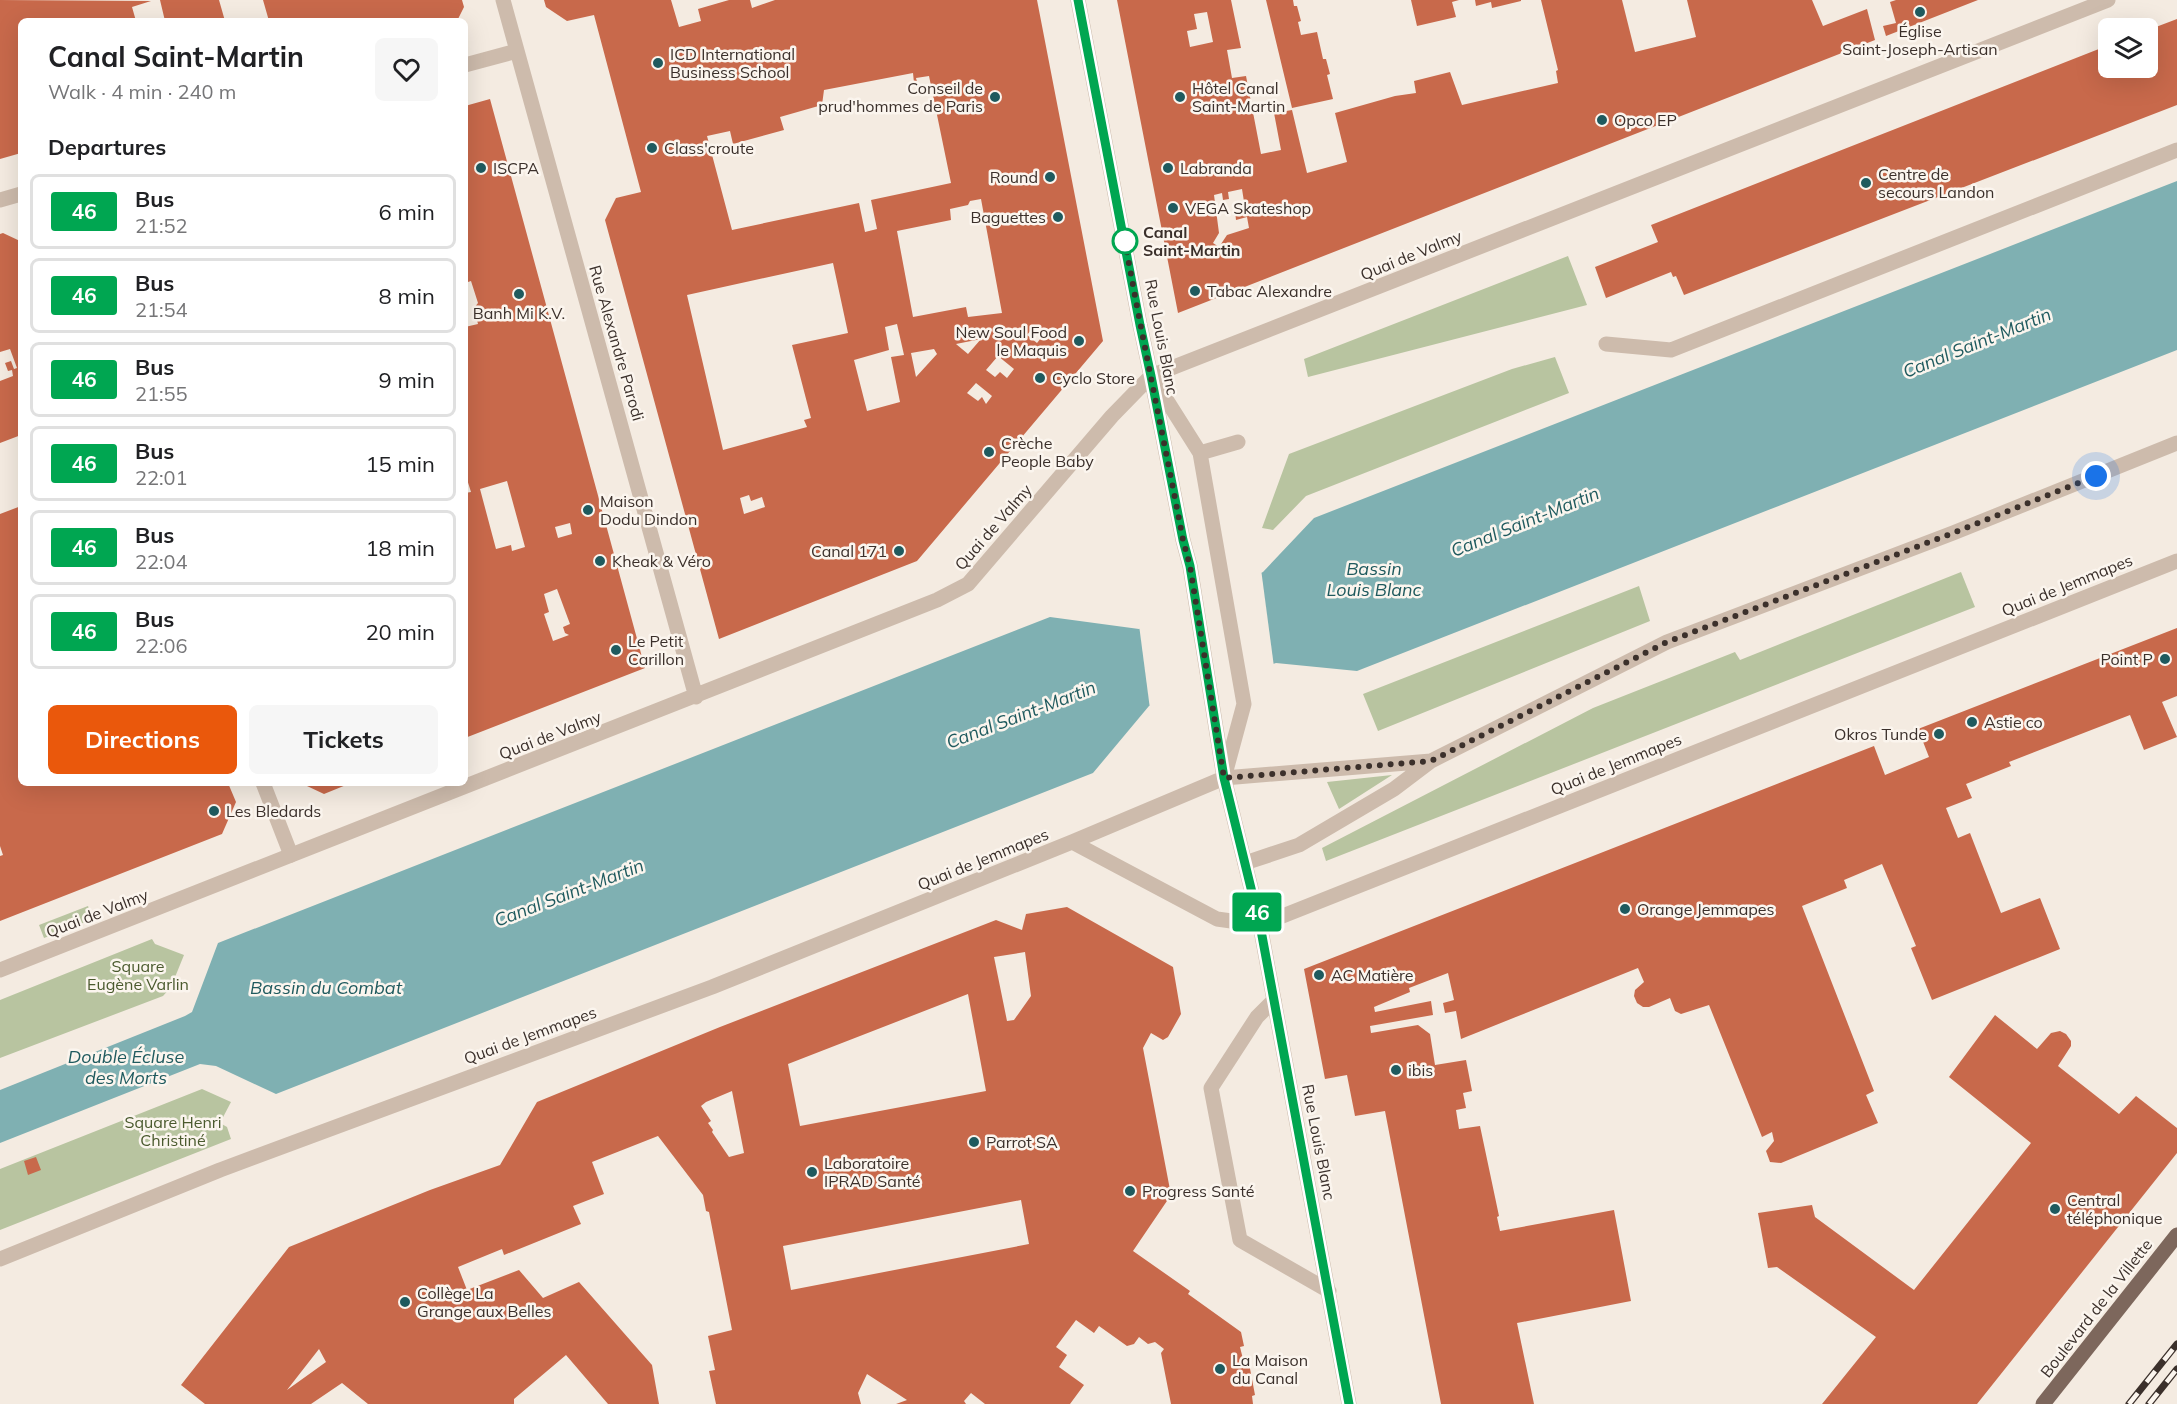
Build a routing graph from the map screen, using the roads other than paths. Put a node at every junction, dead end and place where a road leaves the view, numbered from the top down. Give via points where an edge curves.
1 (503, 0) edge
2 (1078, 0) edge
3 (2108, 0) edge
4 (517, 51) junction
5 (468, 64) edge
6 (2177, 150) edge
7 (18, 195) edge
8 (0, 200) edge
9 (1606, 344) dead end
10 (1151, 376) junction
11 (1238, 442) dead end
12 (2177, 443) edge
13 (1200, 453) junction
14 (2177, 561) edge
15 (696, 697) junction
16 (1431, 761) junction
17 (1224, 778) junction
18 (264, 786) edge
19 (468, 786) edge
20 (468, 786) edge
21 (1072, 842) junction
22 (291, 855) junction
23 (1245, 863) junction
24 (1260, 925) junction
25 (0, 970) edge
26 (1274, 1000) junction
27 (2177, 1235) edge
28 (0, 1259) edge
29 (1329, 1291) junction
30 (1349, 1404) edge
31 (2043, 1404) edge

1 - 4 street, Rue Alexandre Parodi
2 - 10 street, Rue Louis Blanc
3 - 10 street, Quai de Valmy
4 - 5 street
4 - 15 street, Rue Alexandre Parodi
6 - 9 street via 1671,350
7 - 8 street
10 - 13 street
10 - 15 street, Quai de Valmy via 968,584
10 - 17 street, Rue Louis Blanc
11 - 13 street
12 - 16 street via 1667,642
13 - 17 street via 1244,704
14 - 24 street, Quai de Jemmapes
15 - 19 street, Quai de Valmy
16 - 17 street, Quai de Jemmapes
16 - 23 street via 1394,789 1299,845
17 - 21 street, Quai de Jemmapes
17 - 23 street, Rue Louis Blanc
18 - 22 street
20 - 22 street, Quai de Valmy
21 - 24 street, Quai de Jemmapes via 1217,919
21 - 28 street, Quai de Jemmapes via 712,987 220,1170
22 - 25 street, Quai de Valmy
23 - 24 street, Rue Louis Blanc
24 - 26 street, Rue Louis Blanc
26 - 29 street, Rue Louis Blanc
26 - 29 street via 1257,1017 1211,1088 1240,1240
27 - 31 main road, Boulevard de la Villette
29 - 30 street, Rue Louis Blanc

